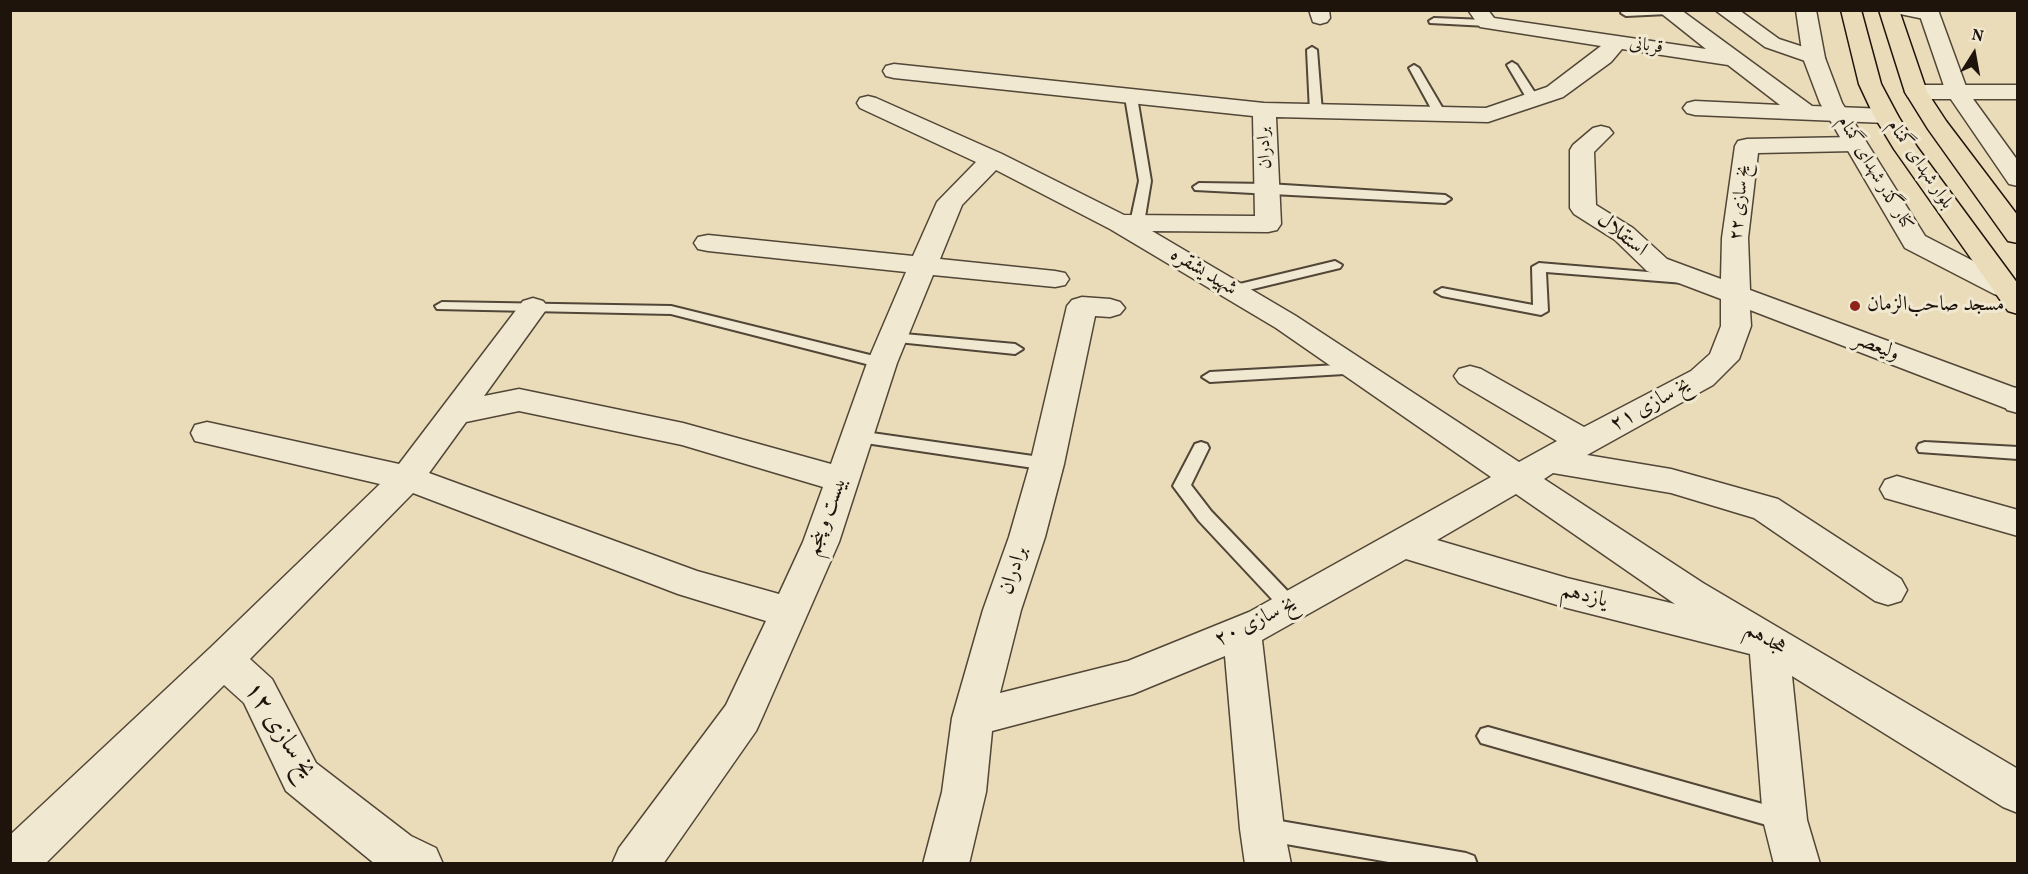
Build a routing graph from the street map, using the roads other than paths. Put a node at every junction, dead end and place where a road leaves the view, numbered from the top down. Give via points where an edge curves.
1 (1725, 10) edge
2 (1806, 10) edge
3 (1851, 10) edge
4 (1889, 10) edge
5 (1667, 11) edge
6 (1922, 12) edge
7 (1626, 13) dead end
8 (1482, 17) edge
9 (1434, 21) dead end
10 (1616, 43) junction
11 (1312, 50) dead end
12 (1814, 58) junction
13 (1736, 60) junction
14 (1512, 65) dead end
15 (1414, 68) dead end
16 (894, 71) dead end
17 (1916, 92) junction
18 (1958, 92) junction
19 (2018, 92) edge
20 (1131, 97) junction
21 (1533, 99) junction
22 (868, 103) dead end
23 (1695, 108) dead end
24 (1264, 110) junction
25 (1316, 112) junction
26 (1805, 112) junction
27 (1836, 113) junction
28 (1440, 114) junction
29 (1886, 116) junction
30 (1601, 133) dead end
31 (1854, 144) junction
32 (993, 159) junction
33 (2018, 179) edge
34 (1199, 187) dead end
35 (1268, 188) junction
36 (1444, 199) dead end
37 (1128, 223) junction
38 (2018, 235) edge
39 (708, 243) dead end
40 (923, 265) junction
41 (1335, 265) dead end
42 (1055, 279) dead end
43 (1694, 279) junction
44 (1232, 290) junction
45 (1442, 292) dead end
46 (1736, 296) junction
47 (2011, 297) edge
48 (442, 306) dead end
49 (533, 307) junction
50 (1110, 308) dead end
51 (1015, 349) dead end
52 (888, 350) junction
53 (1356, 369) junction
54 (1470, 376) dead end
55 (1210, 377) dead end
56 (2017, 400) edge
57 (455, 412) junction
58 (207, 433) dead end
59 (858, 437) junction
60 (1584, 442) junction
61 (1201, 448) dead end
62 (1925, 448) dead end
63 (2018, 453) edge
64 (1047, 464) junction
65 (1534, 469) junction
66 (407, 478) junction
67 (842, 480) junction
68 (1897, 489) dead end
69 (2018, 523) edge
70 (1401, 544) junction
71 (1888, 590) dead end
72 (1291, 607) junction
73 (789, 612) junction
74 (1242, 632) junction
75 (1769, 642) junction
76 (224, 660) junction
77 (973, 718) junction
78 (1488, 736) dead end
79 (2018, 793) edge
80 (1785, 820) junction
81 (1265, 846) edge
82 (14, 864) edge
83 (420, 864) edge
84 (635, 864) edge
85 (946, 864) edge
86 (1466, 864) edge
87 (1797, 864) edge

1 - 12 street via 1773,43
2 - 12 street, کنار گذر شهدای گمنام
3 - 29 highway, بلوار شهدای گمنام via 1870,84
4 - 17 highway, بلوار شهدای گمنام
5 - 7 lane
5 - 13 street
6 - 18 street
8 - 9 lane
8 - 10 street, قربانی
10 - 13 street, قربانی
10 - 21 street via 1555,92
11 - 25 lane
12 - 27 street, کنار گذر شهدای گمنام
13 - 26 street, قربانی
14 - 21 lane
15 - 28 lane
16 - 20 street
17 - 18 street
17 - 38 highway, بلوار شهدای گمنام
18 - 19 street
18 - 33 street
20 - 24 street
20 - 37 lane via 1144,181
21 - 28 street, برادران via 1488,115
22 - 32 street, شهید یشقره
23 - 26 street
24 - 25 street, برادران
24 - 35 street, برادران
25 - 28 street, برادران
26 - 27 street
27 - 29 street
27 - 31 street, کنار گذر شهدای گمنام
29 - 47 highway, بلوار شهدای گمنام
30 - 43 street, استقلال via 1582,150 1582,208 1624,234 1657,265
31 - 46 street, یخ سازی ۲۲ via 1747,146 1736,238
31 - 47 street, کنار گذر شهدای گمنام via 1915,242
32 - 37 street, شهید یشقره
32 - 40 street, بیست و پنجم via 950,202
34 - 35 lane
35 - 36 lane
35 - 37 street, برادران via 1268,224
37 - 44 street, شهید یشقره
39 - 40 street
40 - 42 street
40 - 52 street, بیست و پنجم
41 - 44 lane
43 - 45 lane via 1539,267 1541,311
43 - 46 street, استقلال
44 - 53 street, شهید یشقره
46 - 56 street, ولیعصر
46 - 60 street, یخ سازی ۲۱ via 1736,326 1724,359 1702,378
48 - 49 lane
49 - 52 lane via 671,310
49 - 57 street
50 - 64 street, برادران via 1082,306
51 - 52 lane
52 - 59 street, بیست و پنجم
53 - 55 lane
53 - 65 street, شهید یشقره
54 - 60 street
57 - 66 street
57 - 67 street via 519,400 682,434
58 - 66 street
59 - 64 lane
59 - 67 street, بیست و پنجم
60 - 65 street, یخ سازی ۲۱
61 - 72 lane via 1182,486
62 - 63 lane
64 - 77 street, برادران
65 - 70 street, یخ سازی ۲۰
65 - 71 street via 1671,481 1766,508
65 - 75 street, هجدهم via 1690,594
66 - 73 street via 691,584
66 - 76 street
67 - 73 street, بیست و پنجم via 821,542
68 - 69 street
70 - 72 street, یخ سازی ۲۰
70 - 75 street, یازدهم via 1567,593
72 - 74 street, یخ سازی ۲۰
73 - 84 street, بیست و پنجم via 741,718
74 - 77 street, یخ سازی ۲۰ via 1133,677
74 - 81 street
75 - 79 street, هجدهم
75 - 80 street
76 - 82 street
76 - 83 street, یخ سازی ۱۲ via 258,691 302,777 395,851
77 - 85 street, برادران via 964,792
78 - 80 lane
80 - 87 street
81 - 86 lane

